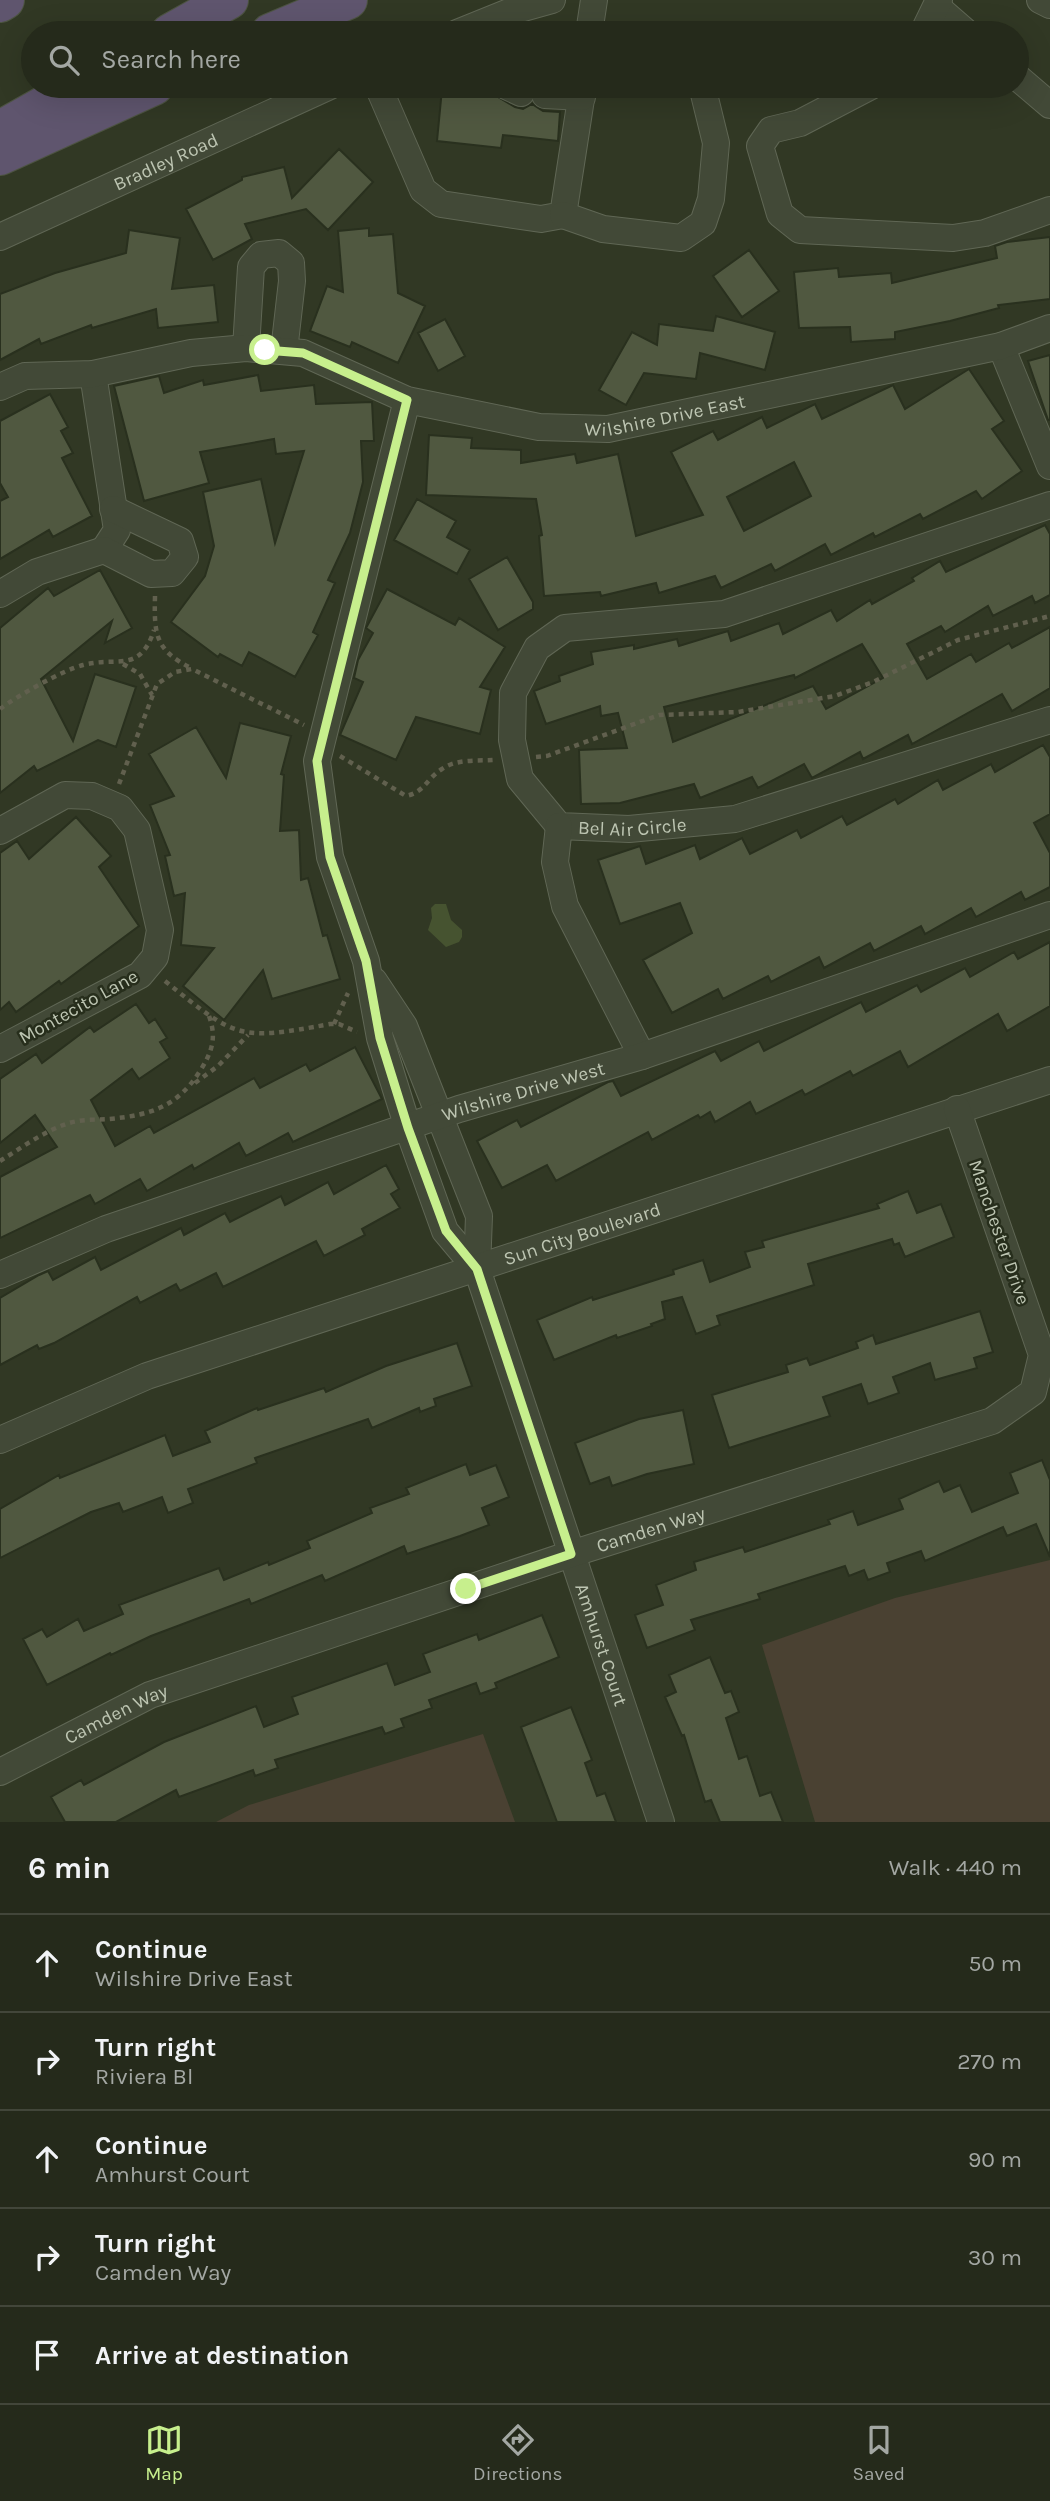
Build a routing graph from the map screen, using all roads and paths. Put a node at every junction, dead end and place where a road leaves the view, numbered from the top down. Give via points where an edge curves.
1 (5, 0) edge
2 (229, 0) edge
3 (348, 0) edge
4 (552, 0) edge
5 (594, 0) edge
6 (1040, 0) edge
7 (0, 3) edge
8 (938, 4) edge
9 (1050, 5) edge
10 (191, 21) edge
11 (298, 21) edge
12 (494, 21) edge
13 (591, 21) edge
14 (929, 21) edge
15 (955, 21) edge
16 (1029, 87) edge
17 (57, 98) edge
18 (128, 98) edge
19 (304, 98) edge
20 (383, 98) edge
21 (581, 98) edge
22 (705, 98) edge
23 (847, 98) edge
24 (1050, 105) edge
25 (0, 130) edge
26 (0, 156) edge
27 (1050, 210) edge
28 (563, 215) junction
29 (0, 237) edge
30 (1050, 328) edge
31 (1001, 346) junction
32 (246, 348) junction
33 (284, 351) junction
34 (93, 374) junction
35 (0, 387) edge
36 (407, 400) junction
37 (1050, 466) edge
38 (1050, 505) edge
39 (113, 509) junction
40 (104, 550) junction
41 (155, 574) junction
42 (0, 594) edge
43 (1050, 616) edge
44 (154, 629) junction
45 (123, 664) junction
46 (192, 669) junction
47 (152, 696) junction
48 (0, 709) edge
49 (1050, 720) edge
50 (322, 742) junction
51 (516, 758) junction
52 (111, 804) junction
53 (559, 826) junction
54 (0, 831) edge
55 (1050, 915) edge
56 (147, 967) junction
57 (369, 973) junction
58 (209, 1016) junction
59 (379, 1029) junction
60 (248, 1035) junction
61 (0, 1049) edge
62 (642, 1056) junction
63 (1050, 1080) edge
64 (189, 1087) junction
65 (957, 1109) junction
66 (440, 1116) junction
67 (408, 1128) junction
68 (0, 1161) edge
69 (477, 1269) junction
70 (0, 1275) edge
71 (1042, 1355) joint
72 (0, 1440) edge
73 (571, 1554) junction
74 (0, 1772) edge
75 (661, 1822) edge

1 - 7 highway
2 - 10 highway
3 - 11 highway
4 - 12 street
5 - 13 street
6 - 9 street
8 - 14 street
8 - 15 street
16 - 24 street
17 - 25 highway
18 - 26 highway
19 - 29 street, Bradley Road
20 - 28 street via 423,190 441,204 541,219
21 - 28 street
22 - 28 street via 716,143 711,199 703,223 681,238 603,229
23 - 27 street via 800,123 771,130 760,146 780,214 800,230 953,238 985,233
30 - 31 street, Wilshire Drive East
31 - 36 street, Wilshire Drive East via 608,429 539,427
31 - 37 street
32 - 33 street, Wilshire Drive East
32 - 33 street via 251,267 261,255 279,253 291,263 292,281
32 - 34 street, Wilshire Drive East via 191,353
33 - 36 street, Wilshire Drive East via 303,353
34 - 35 street, Wilshire Drive East via 26,376
34 - 39 street
36 - 50 street
38 - 51 street, Bel Air Circle via 724,614 565,628 537,648 513,693
39 - 40 street via 117,530
39 - 41 street via 180,541 185,557 172,573
40 - 41 street
40 - 42 street via 37,572
41 - 44 path
43 - 51 path via 958,640 835,696 738,712 659,715 547,756
44 - 45 path via 149,644
44 - 46 path via 165,651
45 - 47 path via 140,674
45 - 48 path via 82,665
46 - 47 path via 166,677
46 - 50 path via 302,723
47 - 52 path
49 - 53 street, Bel Air Circle via 735,819 629,829
50 - 51 path via 407,796 458,762
50 - 57 street via 317,761 330,857
51 - 53 street, Bel Air Circle via 520,779
52 - 54 street via 92,796 65,795
52 - 56 street, Montecito Lane via 120,808 137,830 160,930 155,957
53 - 62 street via 555,862 565,906
55 - 62 street, Wilshire Drive West
56 - 58 path
56 - 61 street, Montecito Lane via 140,975
57 - 59 street
57 - 66 street via 404,1026
58 - 60 path
58 - 64 path via 214,1045
59 - 60 path via 358,1033 330,1024
59 - 67 street
60 - 64 path
62 - 66 street, Wilshire Drive West
63 - 65 street, Sun City Boulevard
64 - 68 path via 157,1110 68,1123
65 - 69 street, Sun City Boulevard
65 - 71 street, Manchester Drive
66 - 67 street, Wilshire Drive West
66 - 69 street via 479,1216
67 - 69 street via 446,1231
67 - 70 street, Wilshire Drive West via 106,1229
69 - 72 street, Sun City Boulevard via 147,1376
69 - 73 street, Amhurst Court
71 - 73 street, Camden Way via 1033,1392 992,1421
73 - 74 street, Camden Way via 150,1695
73 - 75 street, Amhurst Court

